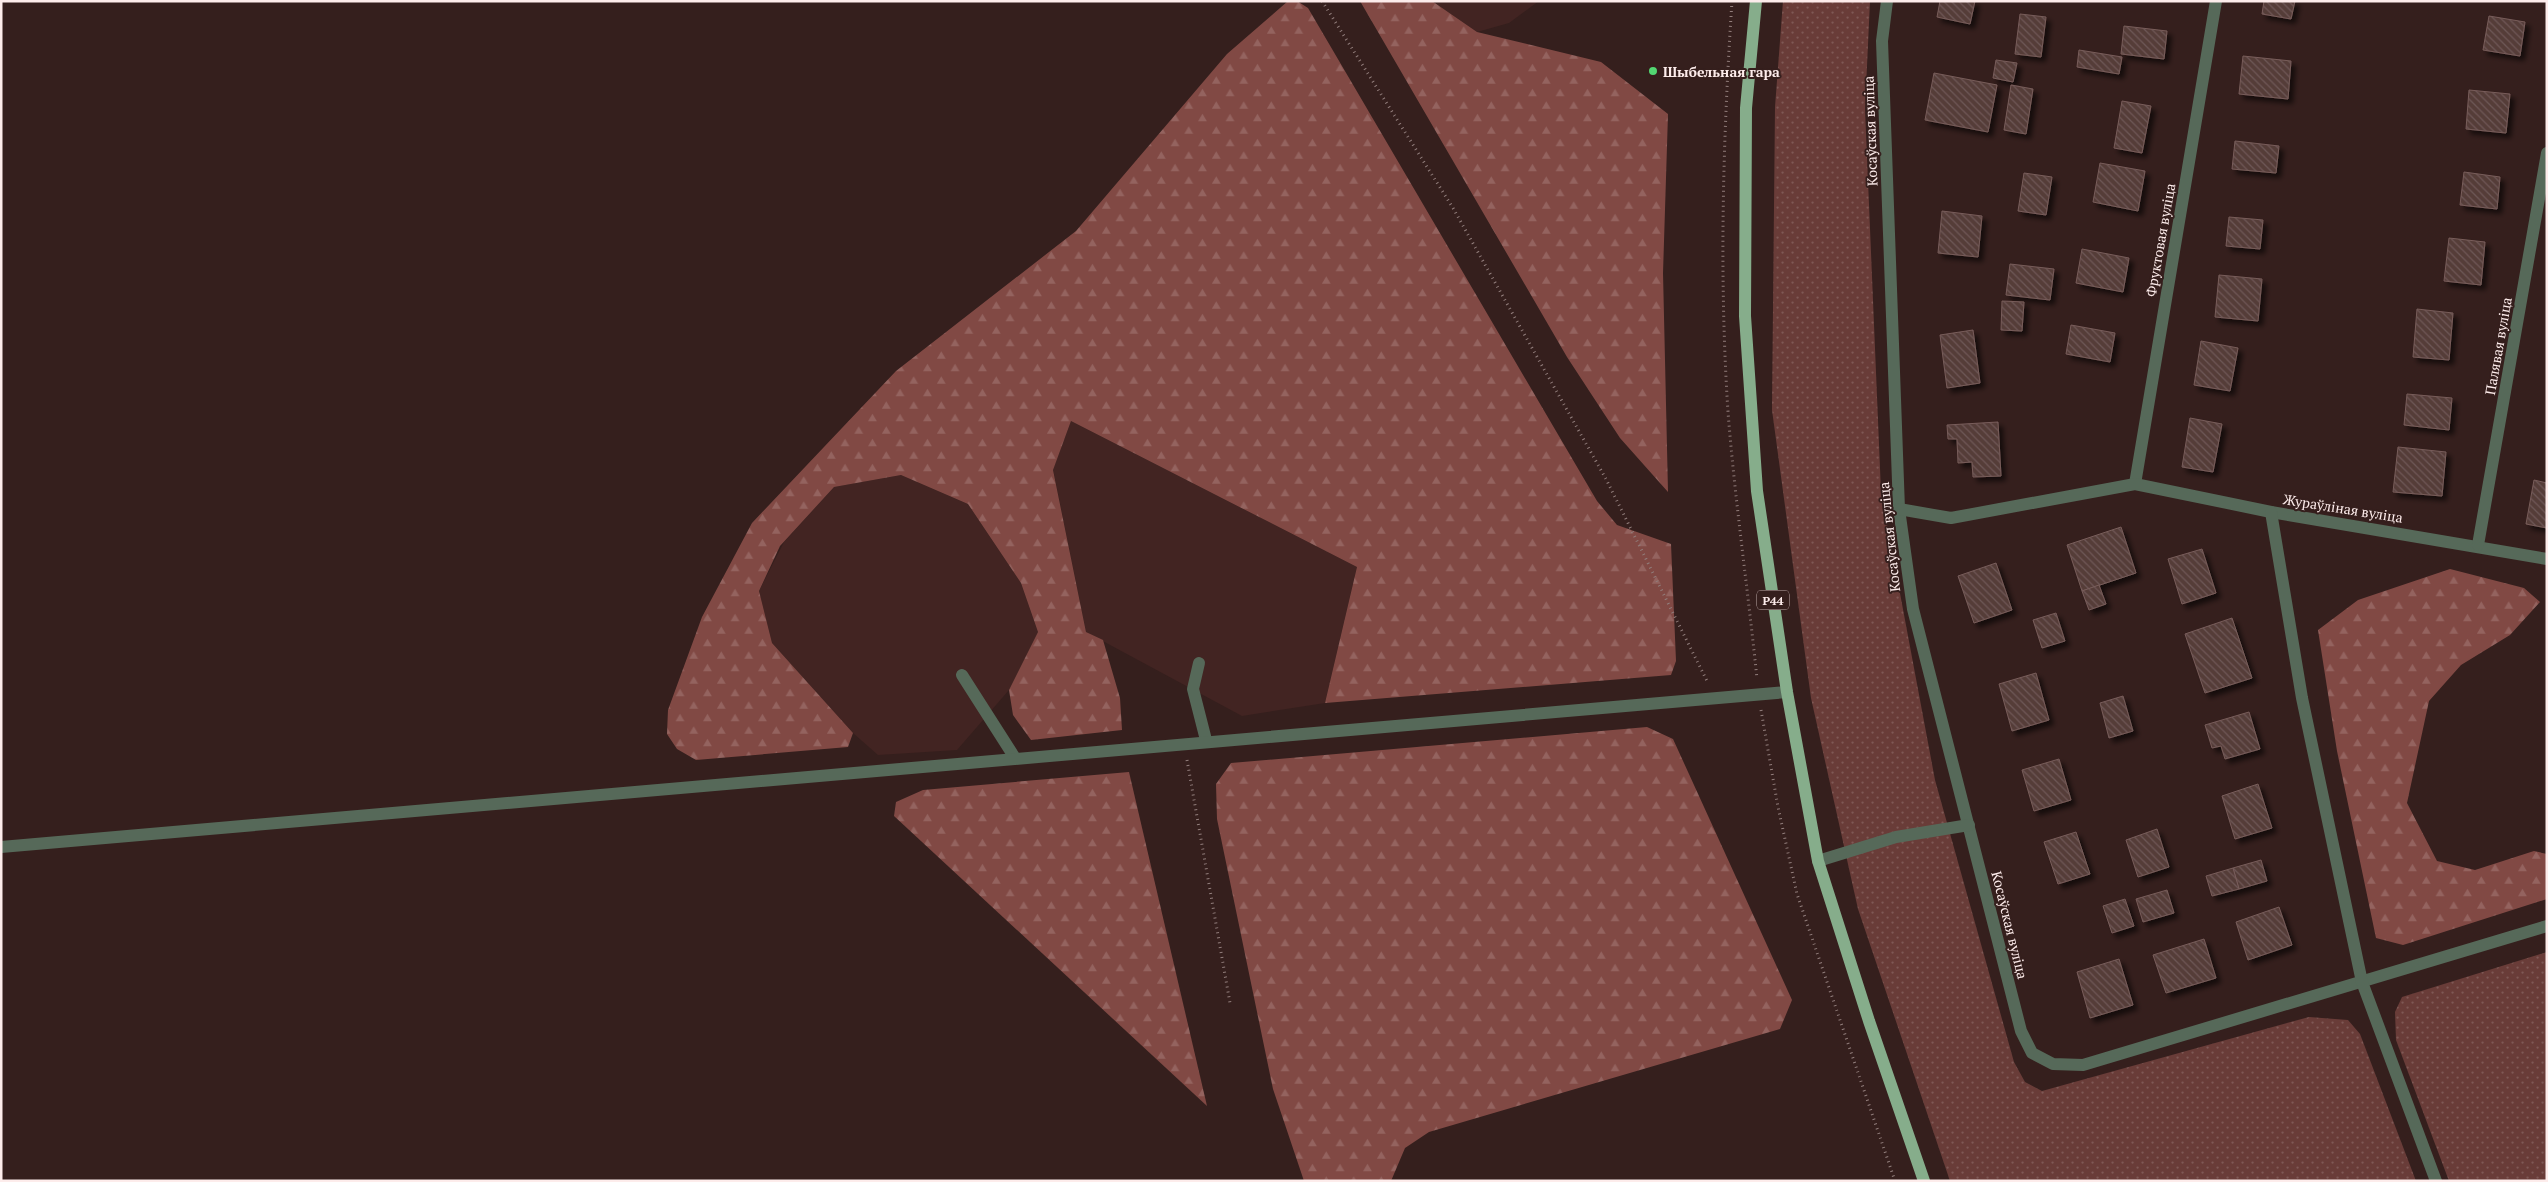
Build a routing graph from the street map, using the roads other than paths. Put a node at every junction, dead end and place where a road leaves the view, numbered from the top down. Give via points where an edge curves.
1 (1756, 1) edge
2 (1887, 1) edge
3 (2216, 1) edge
4 (2547, 153) edge
5 (2135, 484) junction
6 (1899, 509) junction
7 (2271, 512) junction
8 (2478, 545) junction
9 (2547, 558) edge
10 (1198, 663) dead end
11 (962, 675) dead end
12 (1787, 692) junction
13 (1206, 740) junction
14 (1015, 758) junction
15 (1968, 825) junction
16 (1, 847) edge
17 (1818, 861) junction
18 (2547, 926) edge
19 (2362, 982) junction
20 (1924, 1181) edge
21 (2436, 1181) edge

1 - 12 main road, Р44 via 1746,108 1745,316 1757,491
2 - 6 street, Косаўская вуліца via 1882,40
3 - 5 street, Фруктовая вуліца
4 - 8 street, Палявая вуліца
5 - 6 street via 1951,518
5 - 7 street, Жураўліная вуліца
6 - 15 street, Косаўская вуліца via 1913,609
7 - 8 street, Жураўліная вуліца
7 - 19 street via 2302,698
8 - 9 street, Жураўліная вуліца
10 - 13 street via 1193,689
11 - 14 street
12 - 13 street
12 - 17 main road, Р44
13 - 14 street
14 - 16 street
15 - 17 street via 1896,837
15 - 19 street, Косаўская вуліца via 2021,1030 2032,1053 2053,1064 2083,1065
17 - 20 main road, Р44
18 - 19 street
19 - 21 street

